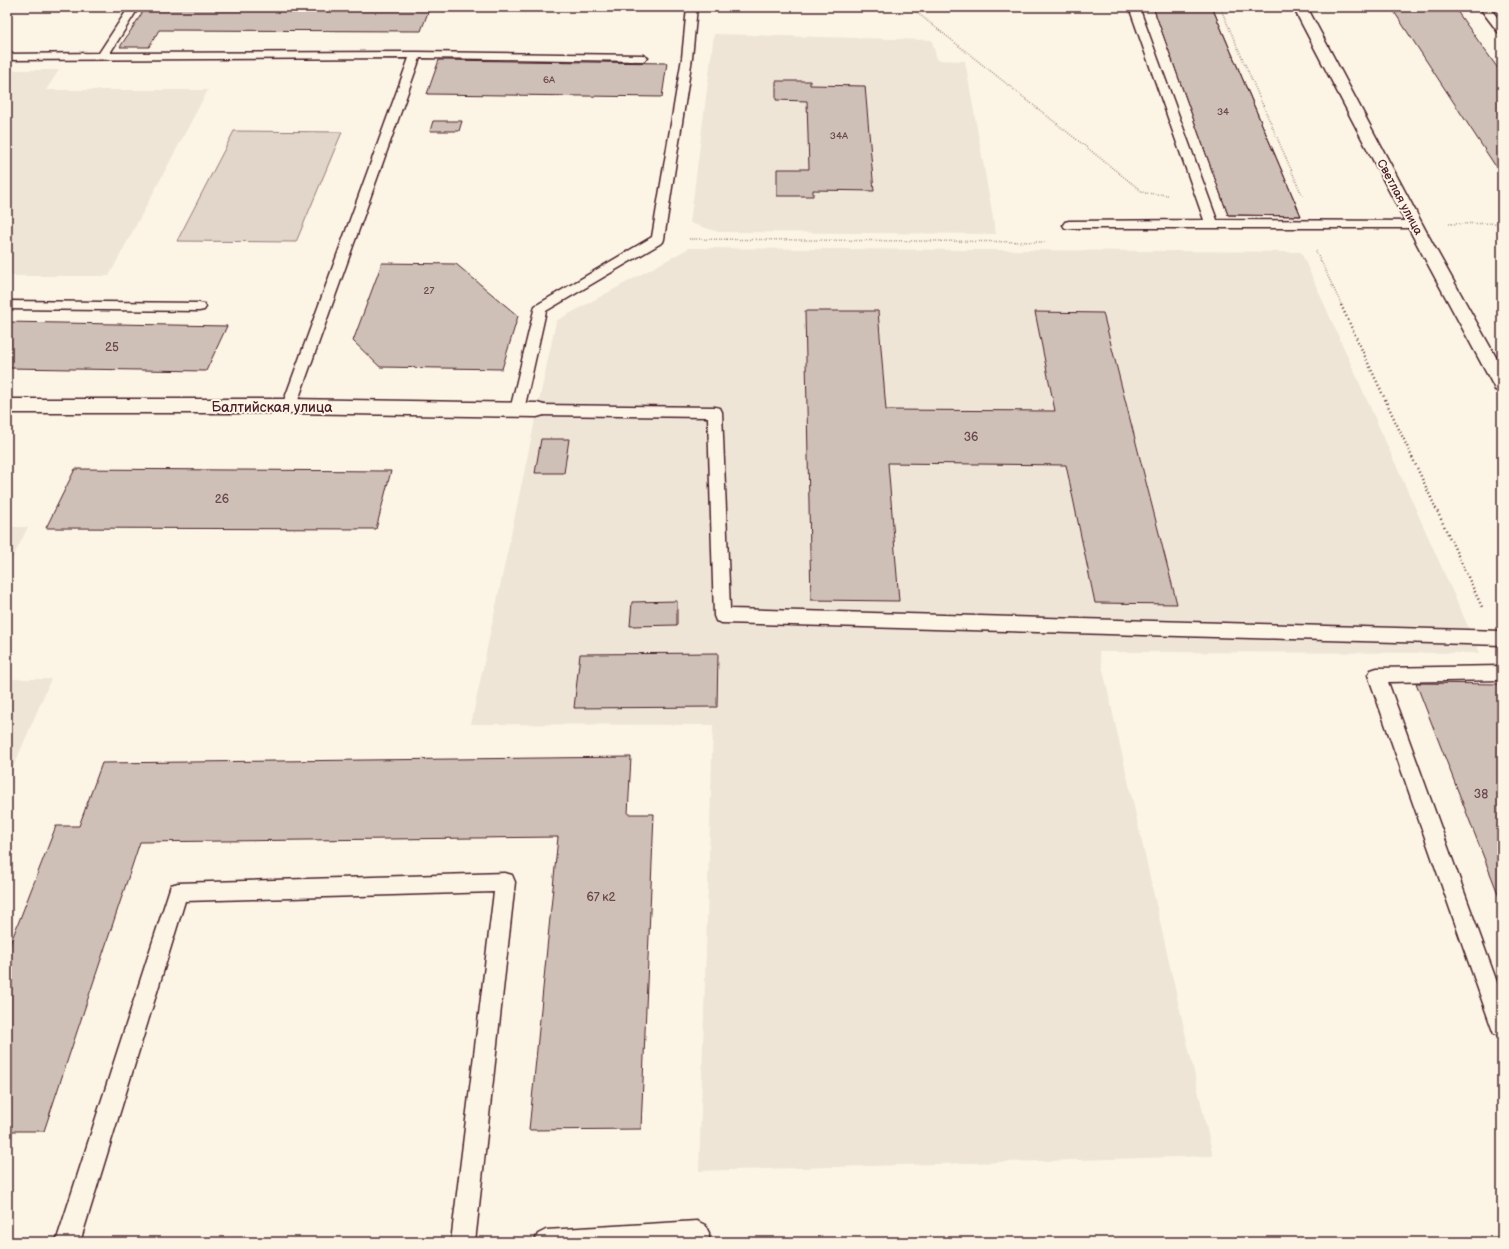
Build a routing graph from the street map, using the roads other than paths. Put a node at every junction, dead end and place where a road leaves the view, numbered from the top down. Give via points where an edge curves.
1 (134, 7) edge
2 (692, 7) edge
3 (1134, 7) edge
4 (1300, 7) edge
5 (1484, 7) edge
6 (1502, 30) edge
7 (416, 55) junction
8 (7, 57) edge
9 (102, 57) junction
10 (643, 58) dead end
11 (1212, 224) junction
12 (1069, 225) dead end
13 (1414, 225) junction
14 (7, 305) edge
15 (199, 308) dead end
16 (1502, 385) edge
17 (7, 406) edge
18 (289, 406) junction
19 (518, 410) junction
20 (537, 410) joint
21 (1499, 637) edge
22 (1502, 673) edge
23 (1502, 1026) edge
24 (68, 1242) edge
25 (463, 1242) edge
26 (546, 1242) edge
27 (697, 1242) edge

1 - 9 lane
2 - 19 lane via 687,58 658,239 540,310
3 - 11 lane
4 - 13 street, Светлая улица
5 - 6 lane
7 - 9 lane
7 - 10 lane
7 - 18 lane
8 - 9 lane
11 - 12 lane
11 - 13 lane
13 - 16 street, Светлая улица
14 - 15 lane
17 - 18 street, Балтийская улица
18 - 19 street, Балтийская улица
19 - 20 street, Балтийская улица
20 - 21 lane via 715,412 722,616
22 - 23 lane via 1378,675
24 - 25 lane via 178,892 505,882
26 - 27 lane via 697,1233

